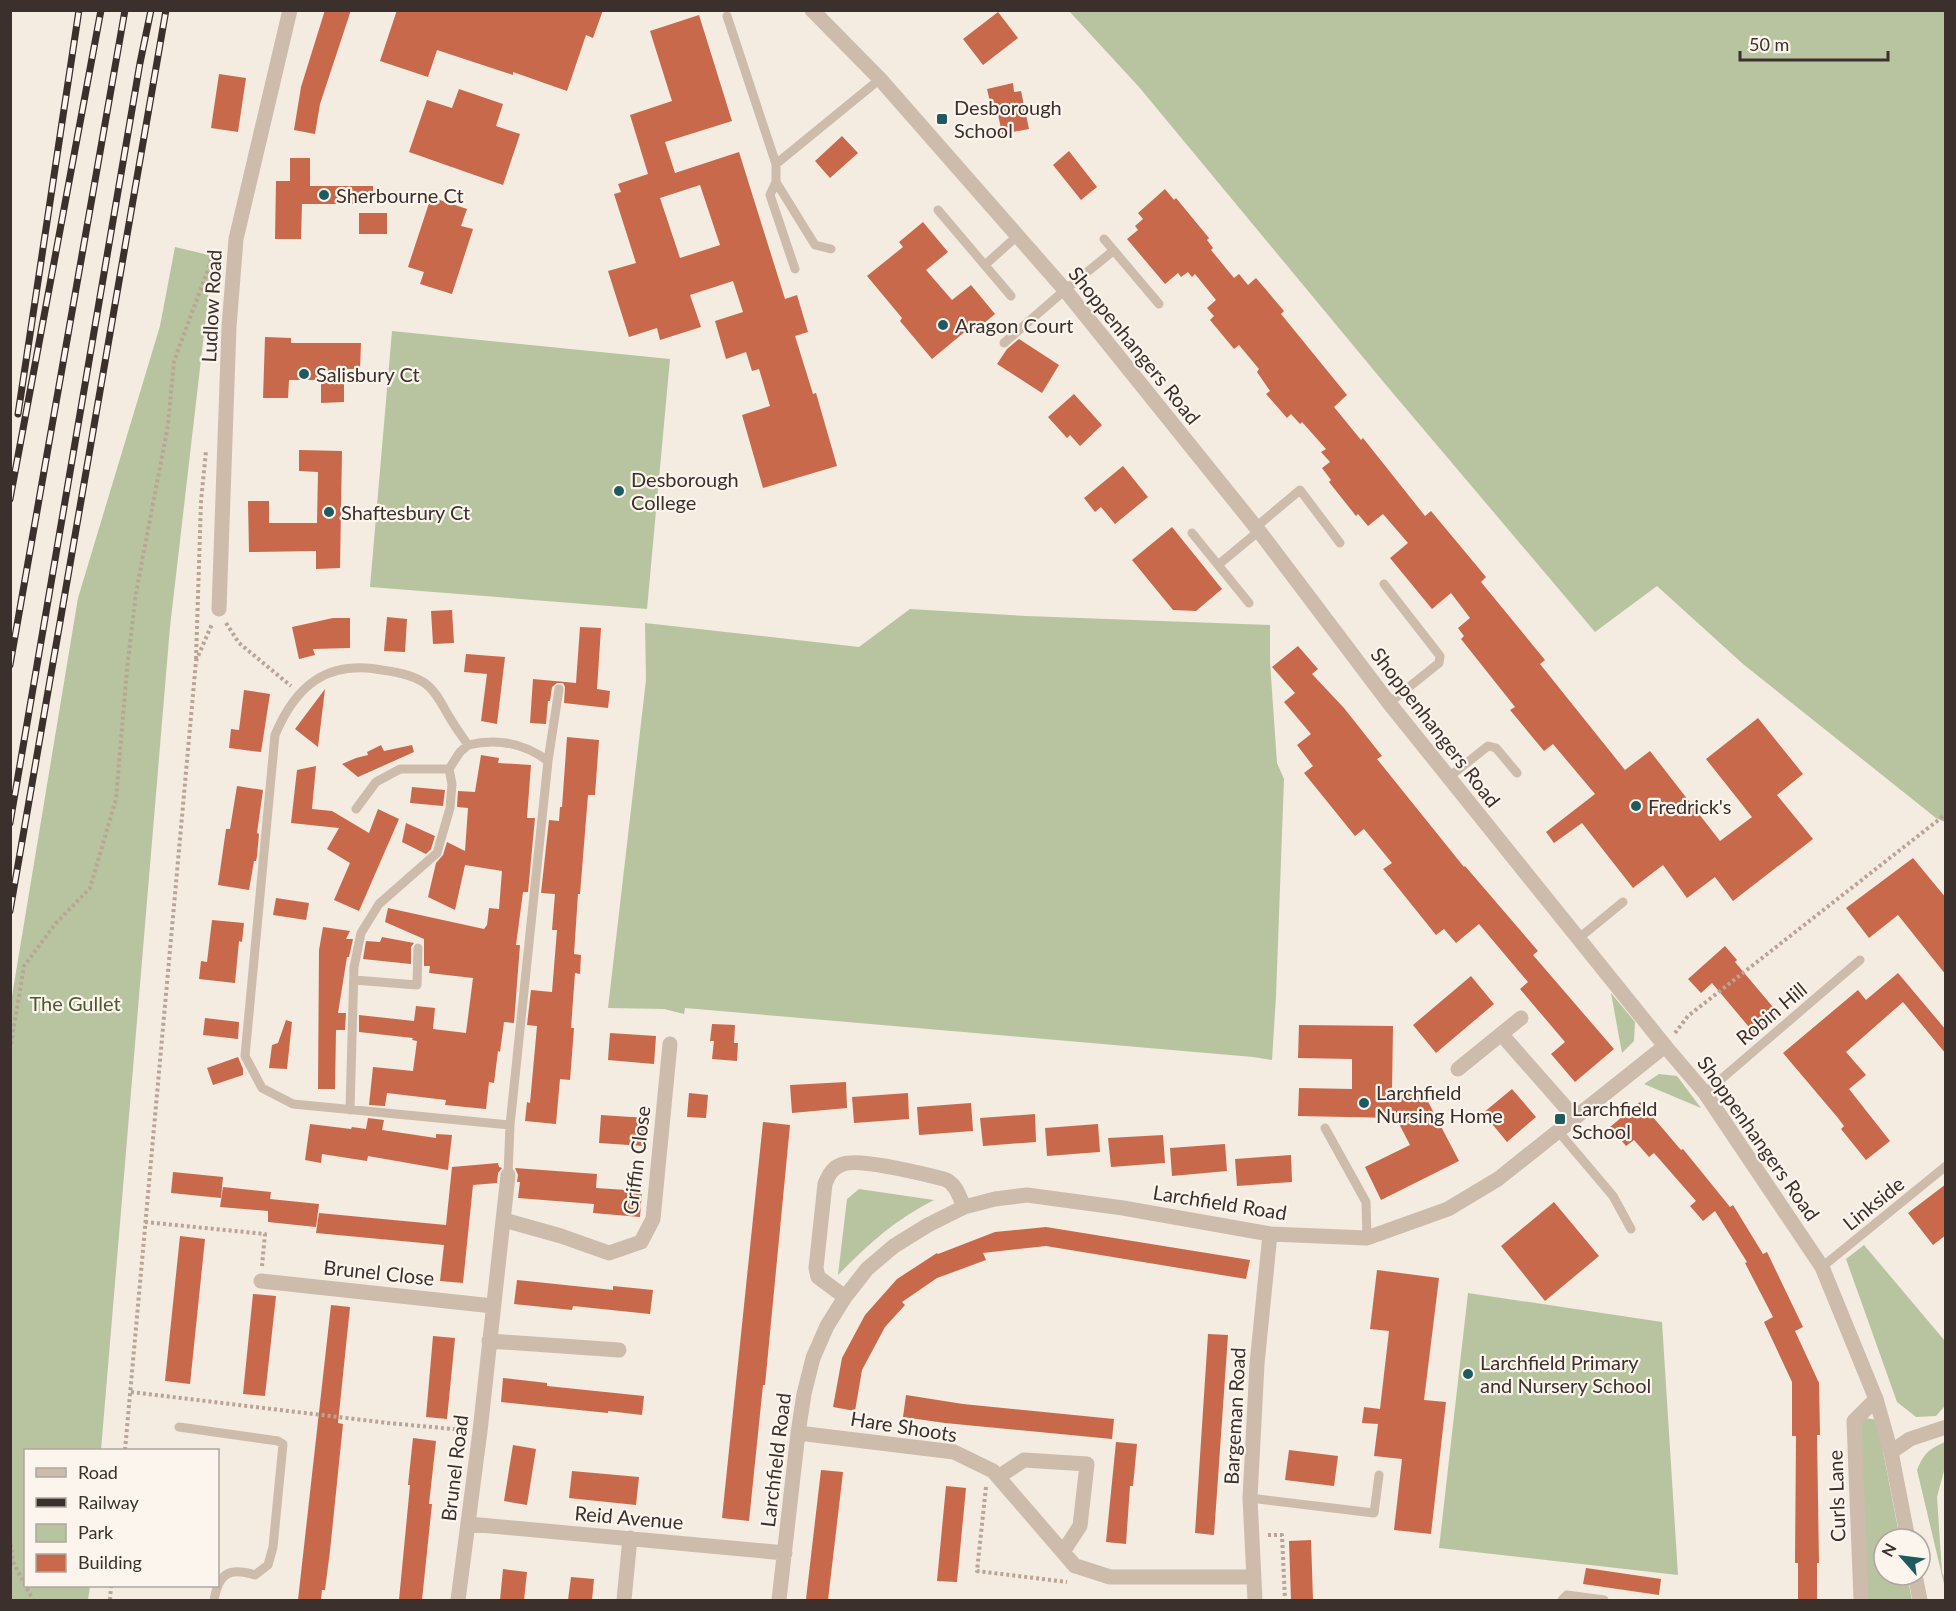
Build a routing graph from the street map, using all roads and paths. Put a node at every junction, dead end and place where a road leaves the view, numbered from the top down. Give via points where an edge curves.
1 (290, 10) edge
2 (812, 10) edge
3 (727, 16) dead end
4 (880, 80) junction
5 (776, 164) junction
6 (776, 182) junction
7 (938, 210) dead end
8 (1017, 236) junction
9 (236, 239) junction
10 (1104, 239) dead end
11 (831, 249) dead end
12 (1113, 251) junction
13 (985, 265) junction
14 (795, 269) dead end
15 (1065, 290) junction
16 (1011, 296) dead end
17 (1159, 304) dead end
18 (1004, 343) dead end
19 (1257, 529) junction
20 (1192, 532) dead end
21 (1340, 543) dead end
22 (1218, 565) junction
23 (1384, 584) dead end
24 (1249, 603) dead end
25 (219, 609) junction
26 (559, 689) dead end
27 (300, 693) junction
28 (1389, 703) junction
29 (468, 745) junction
30 (548, 761) junction
31 (449, 769) junction
32 (1517, 773) dead end
33 (1449, 777) junction
34 (356, 809) dead end
35 (1946, 814) edge
36 (1623, 902) dead end
37 (1579, 938) junction
38 (418, 948) dead end
39 (1860, 960) dead end
40 (354, 980) junction
41 (1521, 1018) dead end
42 (1502, 1035) junction
43 (670, 1044) dead end
44 (1665, 1046) junction
45 (10, 1050) edge
46 (1458, 1069) dead end
47 (1705, 1092) junction
48 (350, 1110) junction
49 (1575, 1118) junction
50 (510, 1125) junction
51 (1325, 1128) dead end
52 (1558, 1131) junction
53 (1946, 1166) edge
54 (508, 1175) joint
55 (964, 1207) junction
56 (504, 1220) junction
57 (145, 1222) junction
58 (1631, 1229) dead end
59 (1270, 1234) junction
60 (1367, 1238) junction
61 (1822, 1267) junction
62 (261, 1281) joint
63 (845, 1297) junction
64 (493, 1306) junction
65 (489, 1341) junction
66 (619, 1350) dead end
67 (131, 1392) junction
68 (1876, 1399) junction
69 (179, 1427) dead end
70 (1946, 1427) edge
71 (480, 1431) junction
72 (798, 1432) junction
73 (125, 1449) edge
74 (1891, 1452) junction
75 (993, 1473) junction
76 (1379, 1475) dead end
77 (1250, 1498) junction
78 (469, 1524) junction
79 (1906, 1527) edge
80 (1252, 1534) junction
81 (630, 1538) junction
82 (10, 1539) edge
83 (1063, 1552) junction
84 (785, 1553) junction
85 (1079, 1567) junction
86 (1254, 1577) junction
87 (24, 1583) edge
88 (219, 1585) edge
89 (458, 1600) edge
90 (624, 1600) edge
91 (779, 1600) edge
92 (1255, 1600) edge
93 (1286, 1600) edge
94 (1563, 1600) edge
95 (1604, 1600) edge
96 (1861, 1600) edge

1 - 9 street, Ludlow Road
2 - 4 street, Shoppenhangers Road
3 - 5 lane
4 - 5 lane
4 - 8 street, Shoppenhangers Road
5 - 6 lane
6 - 11 lane via 815,245
6 - 14 lane via 770,195
7 - 13 lane
8 - 13 lane
8 - 15 street, Shoppenhangers Road
9 - 25 street, Ludlow Road
9 - 45 path via 213,256 174,361 168,425 136,593 116,799 90,888 56,923 24,966
10 - 12 lane
12 - 15 lane
12 - 17 lane
13 - 16 lane
15 - 18 lane
15 - 19 street, Shoppenhangers Road
19 - 21 lane via 1300,490
19 - 22 lane
19 - 28 street, Shoppenhangers Road
20 - 22 lane
22 - 24 lane
23 - 28 lane via 1440,656 1439,663
25 - 27 path via 239,643
25 - 57 path via 196,661
26 - 30 lane
27 - 29 lane via 316,678 342,668 373,668 409,675 427,684 440,699
27 - 48 lane via 275,735 245,1056 262,1088 293,1104
28 - 33 street, Shoppenhangers Road
29 - 30 lane via 510,742
29 - 31 lane
30 - 50 lane
31 - 34 lane via 400,769 376,782
31 - 40 lane via 450,808 437,853 379,904 361,933
32 - 33 lane via 1496,748 1488,746
33 - 37 street, Shoppenhangers Road
35 - 44 path via 1688,1016
36 - 37 lane
37 - 44 street, Shoppenhangers Road
38 - 40 lane via 417,985
39 - 47 lane, Robin Hill
40 - 48 lane
41 - 42 street
42 - 46 street
42 - 49 street
43 - 56 street, Griffin Close via 653,1219 641,1242 609,1252
44 - 47 street, Shoppenhangers Road
44 - 49 street, Larchfield Road
47 - 61 street, Shoppenhangers Road
48 - 50 lane
49 - 52 street, Larchfield Road
50 - 54 lane
51 - 60 lane via 1366,1202
52 - 58 lane via 1603,1183
52 - 60 street, Larchfield Road via 1498,1179 1448,1209
53 - 61 lane, Linkside
54 - 56 street, Brunel Road
55 - 59 street, Larchfield Road via 995,1198 1027,1195
55 - 63 street, Larchfield Road via 894,1246 867,1269
55 - 63 street via 951,1181 856,1161 836,1167 825,1184 816,1268 818,1277
56 - 64 street, Brunel Road
57 - 62 path via 265,1234
57 - 67 path
59 - 60 street, Larchfield Road
59 - 77 street, Bargeman Road via 1257,1364
61 - 68 street, Shoppenhangers Road
62 - 64 street, Brunel Close
63 - 72 street, Larchfield Road via 813,1358
64 - 65 street, Brunel Road
65 - 66 street
65 - 71 street, Brunel Road
67 - 71 path
67 - 73 path
68 - 74 street, Shoppenhangers Road
68 - 96 street, Curls Lane via 1854,1421
69 - 88 lane via 283,1444 268,1565 255,1575 238,1570 224,1576
70 - 74 street via 1910,1439
71 - 78 street, Brunel Road
72 - 75 street, Hare Shoots via 954,1452
72 - 84 street, Larchfield Road
74 - 79 street, Shoppenhangers Road
75 - 83 street, Hare Shoots
75 - 83 street via 1024,1460 1087,1464 1080,1526
75 - 85 path via 977,1571 1074,1583
76 - 77 lane via 1374,1513
77 - 80 street, Bargeman Road
78 - 81 street, Reid Avenue
78 - 89 street, Brunel Road
80 - 86 street, Bargeman Road
80 - 93 path via 1282,1535
81 - 84 street, Reid Avenue
81 - 90 street
82 - 87 path via 13,1562
83 - 85 street, Hare Shoots
84 - 91 street, Larchfield Road
85 - 86 street, Hare Shoots via 1110,1577
86 - 92 street, Bargeman Road
94 - 95 lane via 1567,1595

